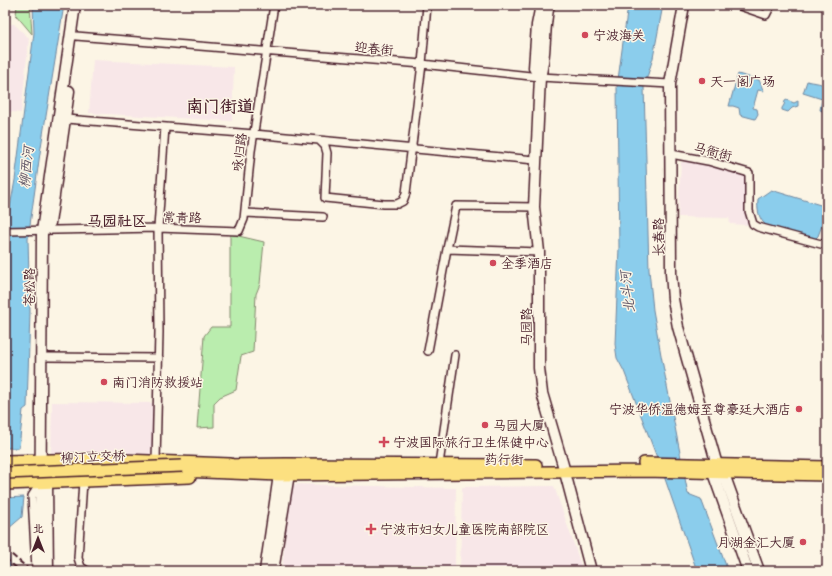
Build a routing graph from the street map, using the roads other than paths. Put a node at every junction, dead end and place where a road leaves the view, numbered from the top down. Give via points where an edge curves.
1 (75, 5) edge
2 (80, 5) edge
3 (274, 5) edge
4 (427, 5) edge
5 (541, 5) edge
6 (549, 5) edge
7 (684, 5) edge
8 (736, 5) edge
9 (771, 5) edge
10 (76, 36) junction
11 (267, 50) junction
12 (422, 64) junction
13 (540, 77) junction
14 (670, 84) junction
15 (66, 120) junction
16 (165, 127) junction
17 (254, 134) junction
18 (320, 141) junction
19 (410, 150) junction
20 (671, 154) junction
21 (535, 160) junction
22 (534, 207) junction
23 (245, 213) junction
24 (323, 217) dead end
25 (158, 228) junction
26 (8, 231) edge
27 (43, 231) junction
28 (239, 231) joint
29 (827, 242) edge
30 (447, 249) junction
31 (539, 252) junction
32 (428, 352) dead end
33 (455, 355) dead end
34 (47, 357) junction
35 (159, 358) junction
36 (48, 460) junction
37 (5, 461) edge
38 (156, 461) junction
39 (439, 464) junction
40 (715, 467) junction
41 (827, 467) edge
42 (564, 468) junction
43 (181, 469) junction
44 (239, 469) junction
45 (284, 471) junction
46 (5, 473) edge
47 (724, 474) junction
48 (827, 475) edge
49 (5, 478) edge
50 (83, 481) junction
51 (5, 484) edge
52 (43, 485) junction
53 (266, 570) edge
54 (36, 571) edge
55 (40, 571) edge
56 (48, 571) edge
57 (87, 571) edge
58 (591, 571) edge
59 (748, 571) edge
60 (759, 571) edge

1 - 27 main road, 苍松路
2 - 10 main road, 苍松路
3 - 11 street, 咏归路
4 - 12 street
5 - 13 main road, 马园路 via 534,68
6 - 13 main road, 马园路 via 545,19 543,67
7 - 14 main road, 长春路
8 - 9 street via 766,15
10 - 11 street, 迎春街
10 - 15 main road, 苍松路
11 - 12 street, 迎春街
11 - 17 street, 咏归路
12 - 13 street, 迎春街
12 - 19 street
13 - 14 street, 迎春街
13 - 21 main road, 马园路
14 - 20 main road, 长春路
15 - 16 street
15 - 27 main road, 苍松路
16 - 17 street
16 - 25 street
17 - 18 street
17 - 23 street, 咏归路
18 - 19 street
18 - 19 street via 327,153 325,198 384,204 397,204 403,201
19 - 21 street
20 - 29 street, 马衙街 via 749,173 749,211 753,224 821,244
20 - 40 main road, 长春路 via 672,298
21 - 22 main road, 马园路
22 - 30 street via 456,206
22 - 31 main road, 马园路
23 - 24 street
23 - 28 street, 咏归路
25 - 27 street, 常青路
25 - 28 street, 常青路
25 - 35 street
26 - 27 street, 常青路
27 - 34 main road, 苍松路
27 - 55 main road, 苍松路
30 - 31 street
30 - 32 street
31 - 42 main road, 马园路 via 539,368 542,393
33 - 39 street
34 - 35 street
34 - 36 main road, 苍松路
35 - 38 street
36 - 37 main road
36 - 38 main road
36 - 52 main road, 苍松路
38 - 44 main road
39 - 42 main road, 药行街
39 - 45 main road, 药行街
40 - 41 main road, 药行街
40 - 42 main road, 药行街
40 - 47 main road, 药行街
40 - 59 main road, 长春路
42 - 45 main road, 药行街
42 - 58 main road, 马园路
43 - 44 main road, 药行街
43 - 46 main road, 柳汀立交桥, bridge
43 - 49 main road, 柳汀立交桥
44 - 45 main road, 药行街
44 - 50 main road via 188,477
45 - 53 main road
47 - 48 main road, 药行街
47 - 60 main road
50 - 52 main road
50 - 57 street via 78,558 81,567
51 - 52 main road
52 - 54 street via 32,496
52 - 56 main road, 苍松路

